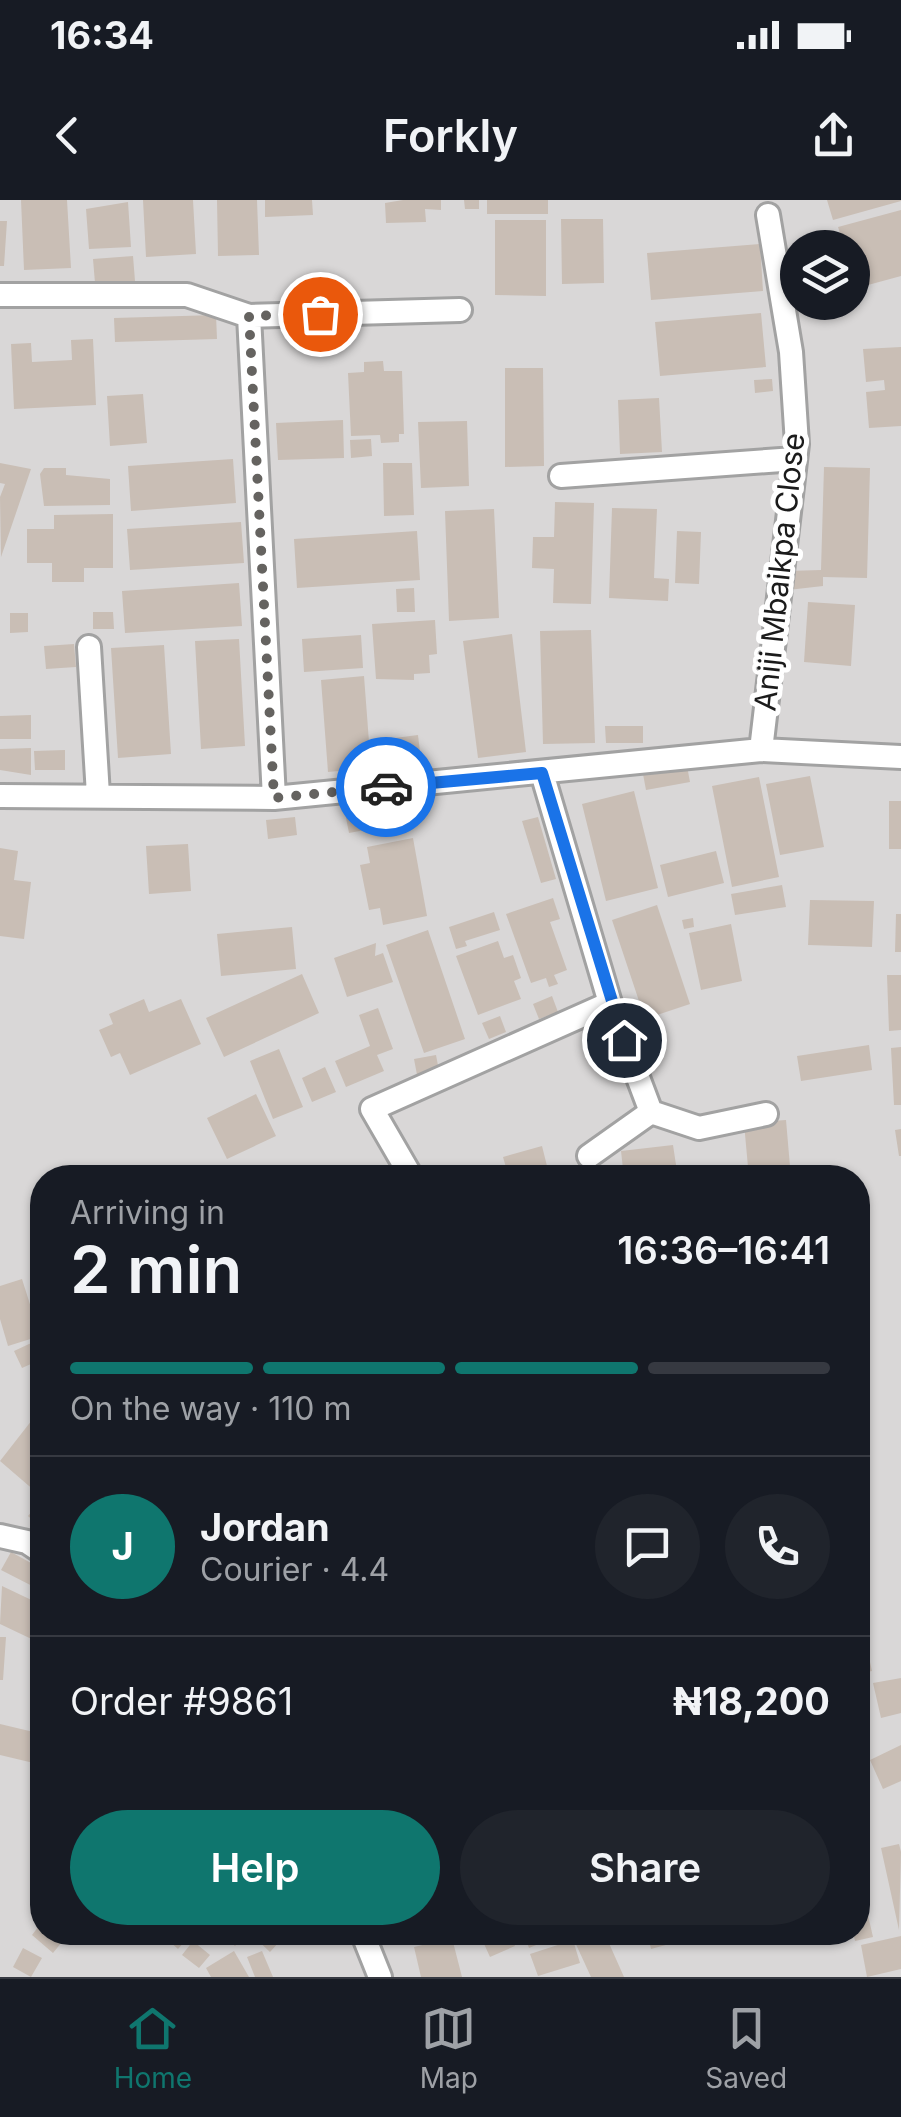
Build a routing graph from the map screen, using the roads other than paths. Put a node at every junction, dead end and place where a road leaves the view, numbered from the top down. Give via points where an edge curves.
1 (768, 215) dead end
2 (0, 295) edge
3 (460, 310) dead end
4 (249, 316) junction
5 (795, 459) junction
6 (562, 476) dead end
7 (89, 647) dead end
8 (762, 750) junction
9 (901, 757) edge
10 (542, 773) junction
11 (98, 795) junction
12 (0, 796) edge
13 (274, 798) junction
14 (610, 1003) junction
15 (651, 1112) junction
16 (766, 1114) dead end
17 (588, 1156) dead end
18 (405, 1165) edge
19 (0, 1536) edge
20 (30, 1544) edge
21 (367, 1945) edge
22 (380, 1977) edge

1 - 5 street, Aniji Mbaikpa Close via 791,352
2 - 4 street via 187,294
3 - 4 street
4 - 13 street
5 - 6 street
5 - 8 street, Aniji Mbaikpa Close
7 - 11 street
8 - 9 street
8 - 10 street
10 - 13 street
10 - 14 street
11 - 12 street
11 - 13 street
14 - 15 street
14 - 18 street via 372,1108
15 - 16 street via 699,1128
15 - 17 street
19 - 20 street
21 - 22 street

